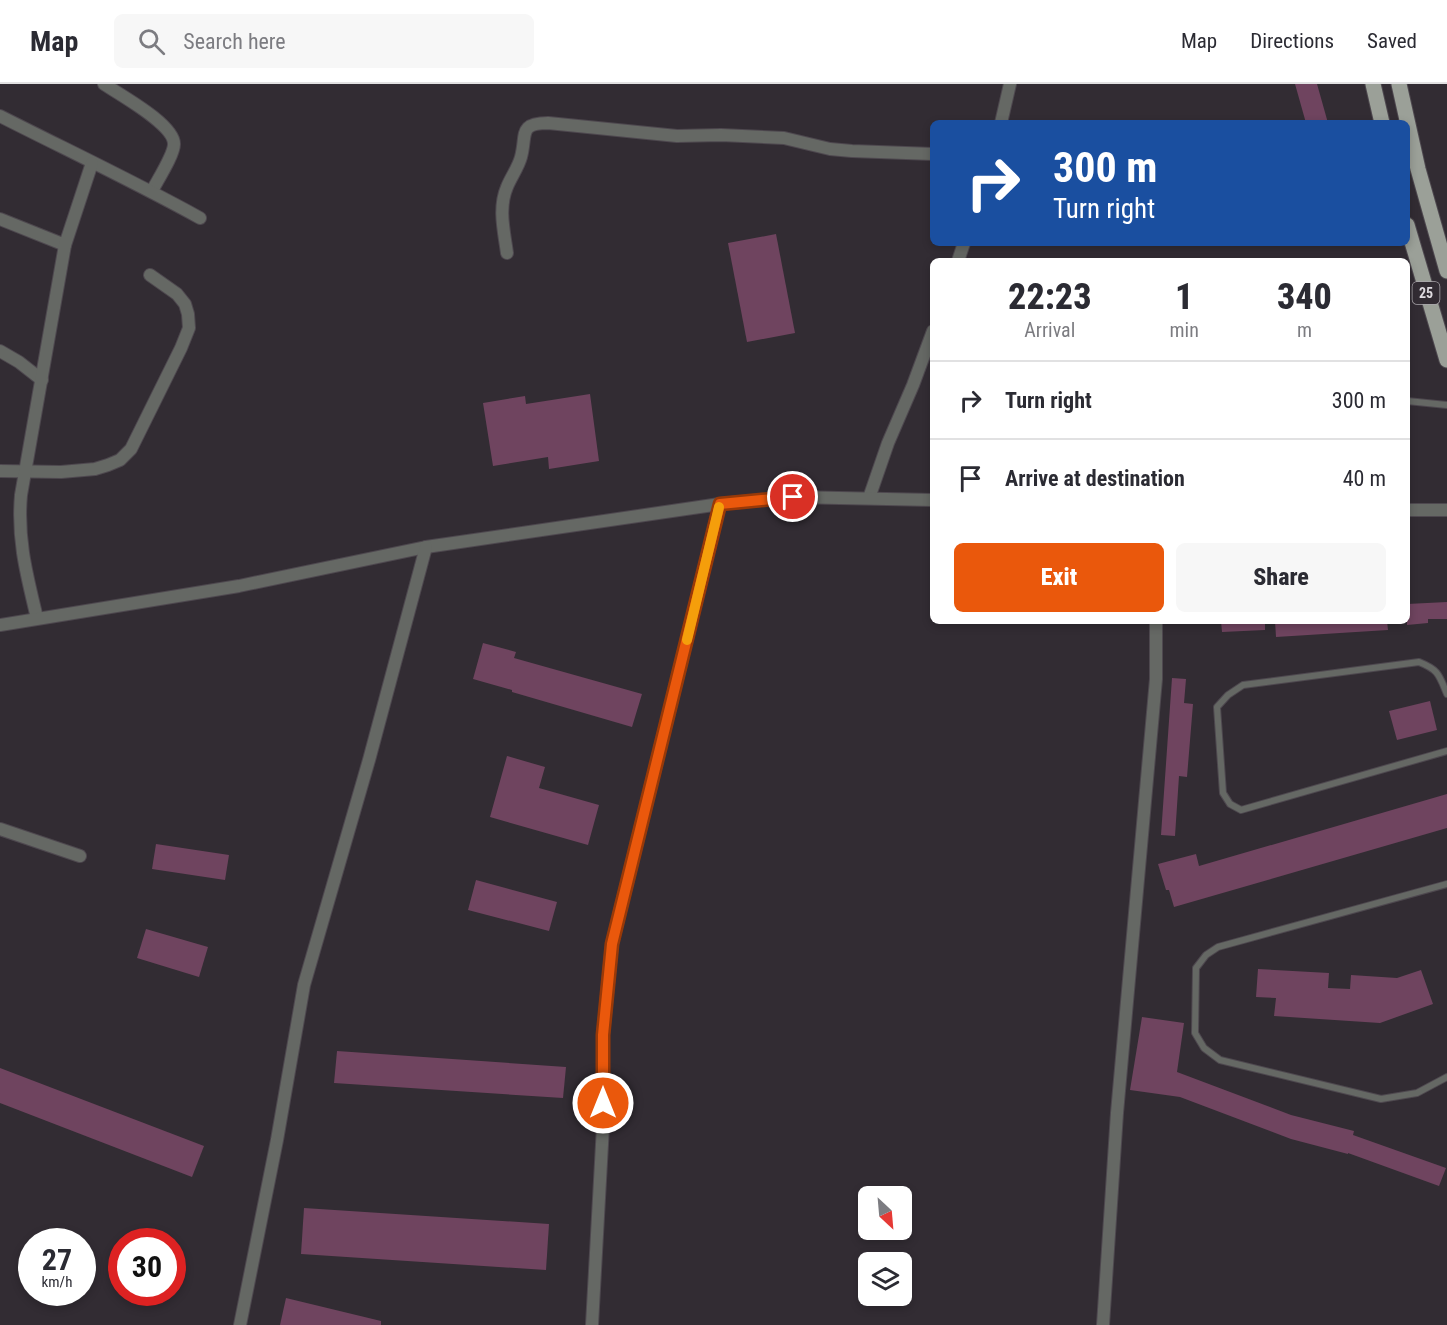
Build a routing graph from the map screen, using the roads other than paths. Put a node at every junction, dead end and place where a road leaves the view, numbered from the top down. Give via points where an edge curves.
1 (104, 84) edge
2 (1010, 84) edge
3 (1373, 84) edge
4 (1399, 84) edge
5 (0, 116) edge
6 (1002, 120) edge
7 (1381, 120) edge
8 (1407, 120) edge
9 (1410, 133) edge
10 (930, 153) edge
11 (92, 163) junction
12 (152, 192) junction
13 (200, 218) dead end
14 (0, 219) edge
15 (1410, 235) edge
16 (65, 245) junction
17 (507, 253) dead end
18 (1447, 271) edge
19 (150, 275) dead end
20 (930, 339) edge
21 (0, 351) edge
22 (1447, 360) edge
23 (42, 380) junction
24 (1410, 401) edge
25 (1447, 405) edge
26 (0, 471) edge
27 (26, 472) junction
28 (869, 498) junction
29 (930, 500) edge
30 (720, 504) junction
31 (1446, 509) edge
32 (1410, 510) edge
33 (426, 547) junction
34 (38, 618) junction
35 (1156, 624) edge
36 (0, 625) edge
37 (1447, 694) edge
38 (1447, 751) edge
39 (0, 829) edge
40 (80, 856) dead end
41 (1447, 884) edge
42 (1447, 1077) edge
43 (240, 1325) edge
44 (592, 1325) edge
45 (1103, 1325) edge

1 - 12 street via 150,114 172,137 172,153
2 - 6 street
3 - 7 main road
4 - 8 main road, 25
5 - 11 street
9 - 18 main road, 25
10 - 17 street via 852,151 784,138 677,136 536,123 526,131 521,158 504,198
11 - 12 street
11 - 16 street
12 - 13 street
14 - 16 street
15 - 22 main road, 25
16 - 23 street
19 - 27 street via 185,304 189,328 131,449 120,460 95,469
20 - 28 street
21 - 23 street
23 - 27 street
24 - 25 lane
26 - 27 street
27 - 34 street via 19,517 24,562
28 - 29 street
28 - 30 street via 793,497
30 - 33 street
30 - 44 street via 612,944 603,1035 603,1126
31 - 32 street
33 - 34 street via 239,586
33 - 43 street via 304,986
34 - 36 street
35 - 45 street via 1156,679 1117,1113
37 - 38 lane via 1438,672 1419,662 1243,685 1217,707 1223,793 1230,804 1241,810
39 - 40 street
41 - 42 lane via 1218,947 1196,968 1195,1033 1204,1048 1220,1060 1381,1099 1417,1093

